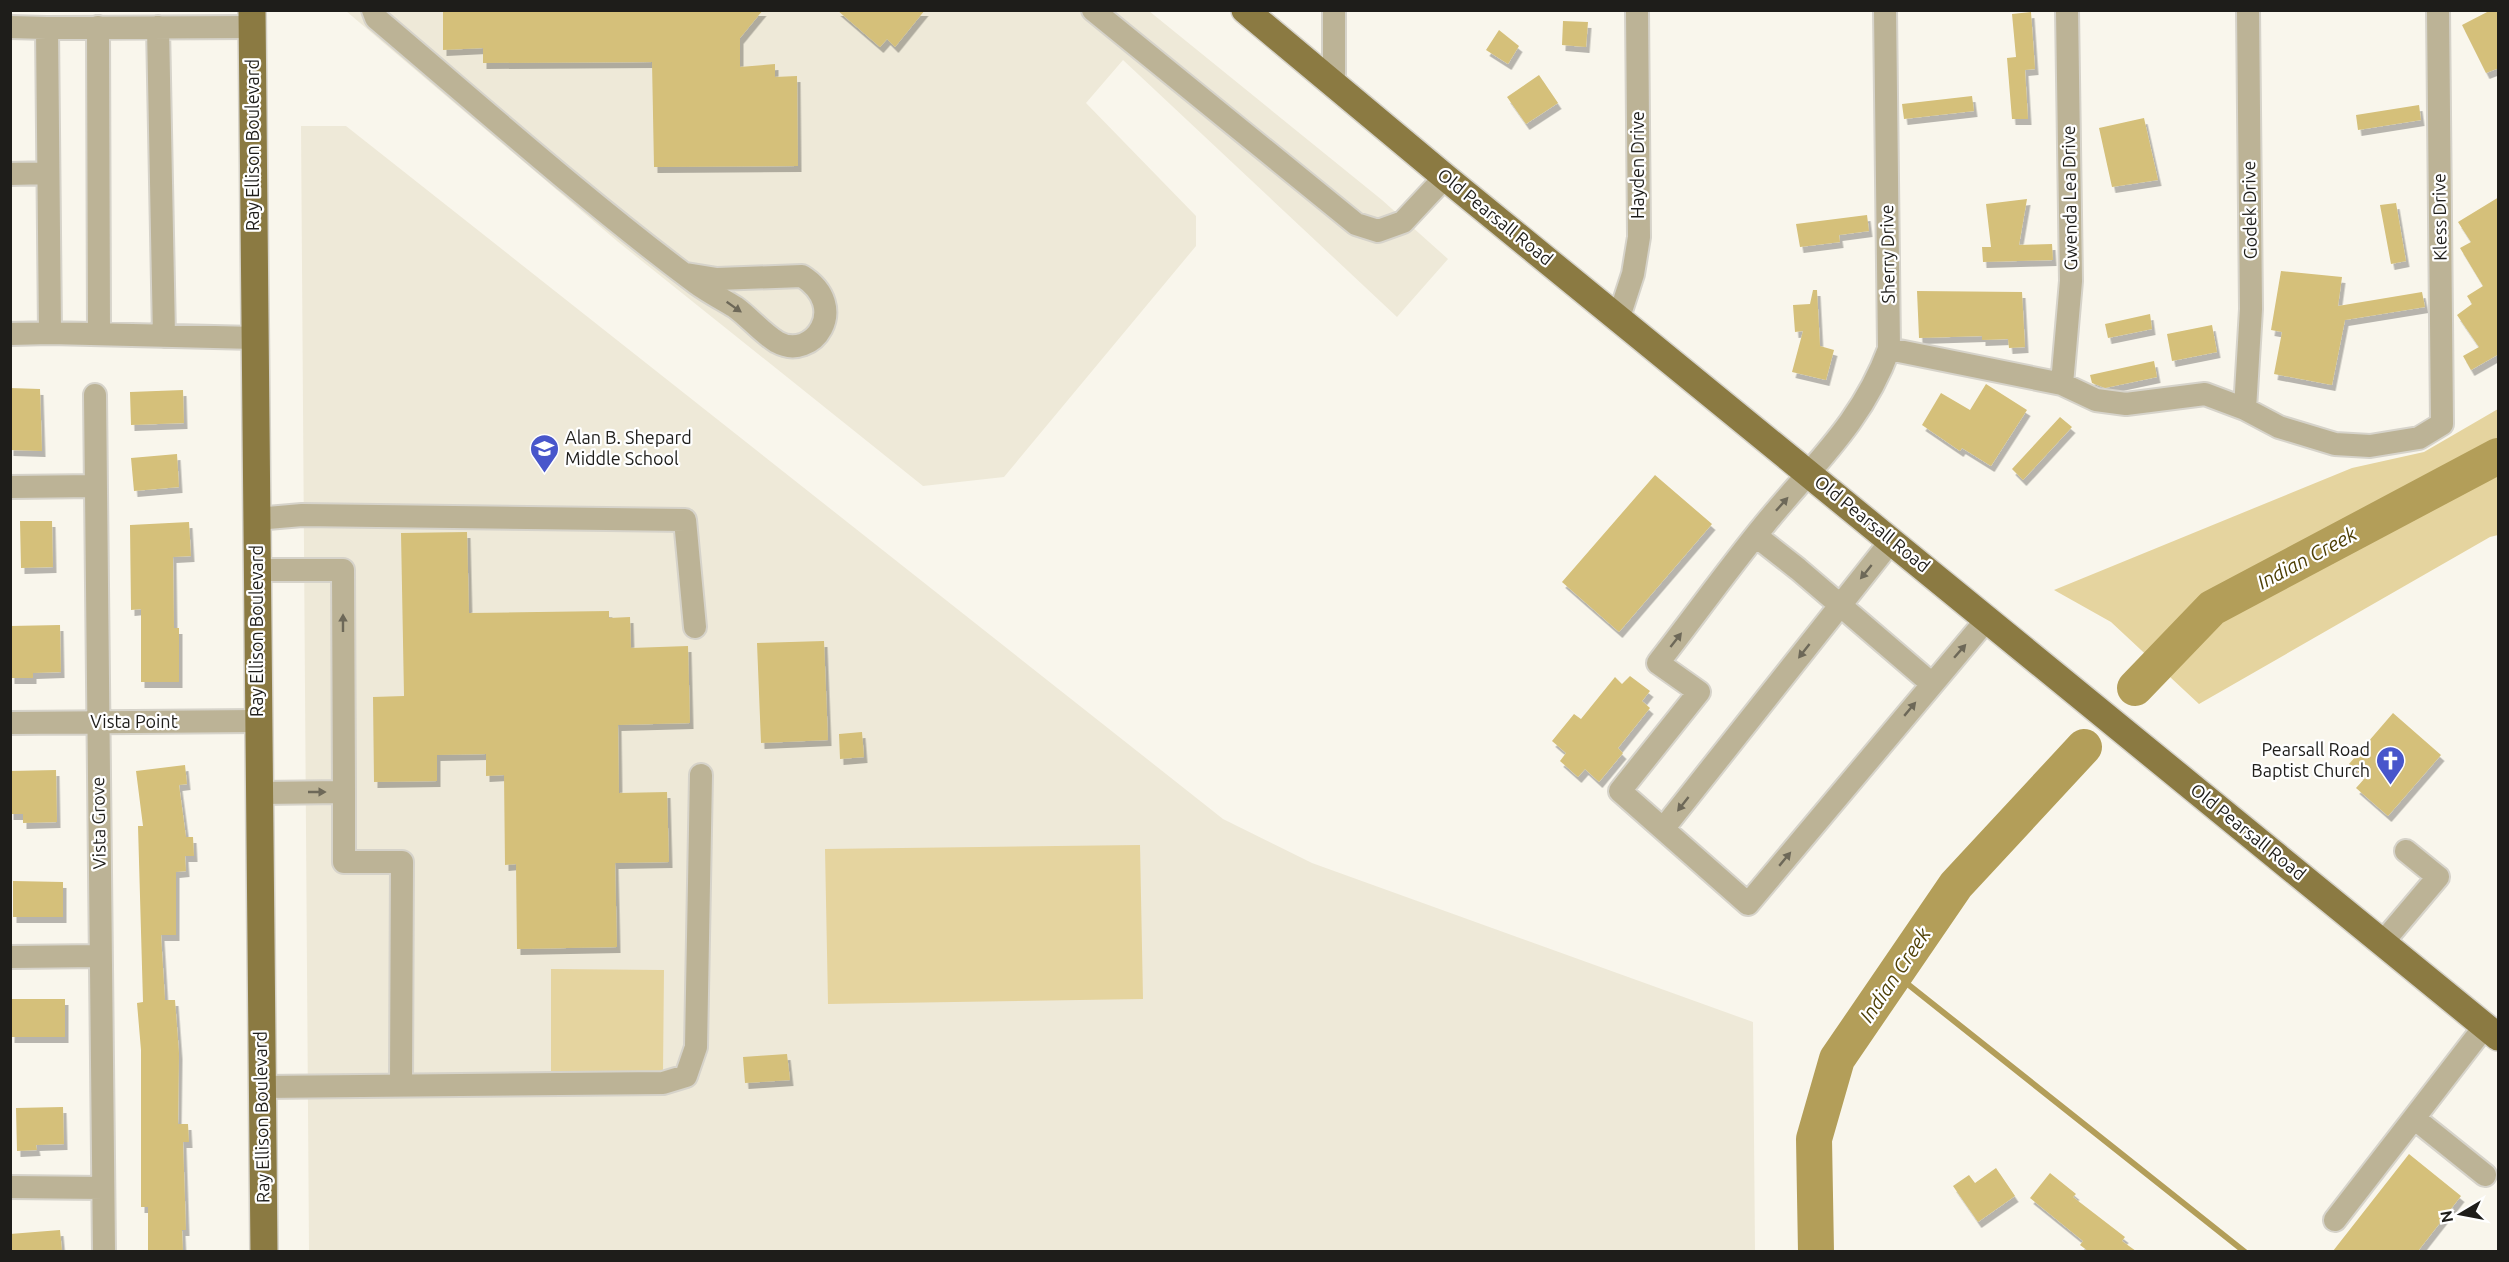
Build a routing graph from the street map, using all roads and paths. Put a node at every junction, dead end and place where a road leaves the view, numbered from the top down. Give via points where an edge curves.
1 (373, 10) edge
2 (1093, 10) edge
3 (1245, 10) edge
4 (1334, 10) edge
5 (1637, 10) edge
6 (1885, 10) edge
7 (2067, 10) edge
8 (2248, 10) edge
9 (2438, 10) edge
10 (252, 19) edge
11 (10, 27) edge
12 (98, 27) junction
13 (158, 27) junction
14 (47, 28) junction
15 (1334, 83) junction
16 (48, 173) junction
17 (10, 174) edge
18 (1445, 177) junction
19 (686, 274) junction
20 (1619, 318) junction
21 (50, 333) junction
22 (10, 334) edge
23 (99, 334) junction
24 (164, 336) junction
25 (255, 338) junction
26 (1889, 349) junction
27 (2062, 384) junction
28 (94, 395) dead end
29 (2245, 409) junction
30 (1809, 473) junction
31 (95, 486) junction
32 (10, 487) edge
33 (256, 519) junction
34 (1756, 536) junction
35 (1892, 540) junction
36 (257, 570) junction
37 (1840, 605) junction
38 (1988, 618) junction
39 (695, 627) dead end
40 (1932, 684) junction
41 (258, 721) junction
42 (98, 722) junction
43 (10, 723) edge
44 (701, 775) dead end
45 (344, 792) junction
46 (258, 793) junction
47 (1663, 829) junction
48 (2406, 851) dead end
49 (2383, 942) junction
50 (100, 956) junction
51 (10, 957) edge
52 (2492, 1031) edge
53 (401, 1085) junction
54 (262, 1087) junction
55 (2414, 1118) junction
56 (2485, 1175) dead end
57 (10, 1187) edge
58 (103, 1188) junction
59 (2335, 1221) dead end
60 (104, 1251) edge
61 (264, 1251) edge

1 - 19 street via 376,18 468,96
2 - 18 street via 1356,224 1378,231 1403,222
3 - 15 main road, Old Pearsall Road
4 - 15 street
5 - 20 street, Hayden Drive via 1639,237 1633,274
6 - 26 street, Sherry Drive
7 - 27 street, Gwenda Lea Drive via 2071,281
8 - 29 street, Godek Drive via 2251,309
9 - 29 street, Kless Drive via 2442,424 2419,438 2370,446 2335,444 2279,427
10 - 13 street
10 - 25 main road, Ray Ellison Boulevard
11 - 14 street
12 - 13 street
12 - 14 street
12 - 23 street
13 - 24 street
14 - 16 street
15 - 18 main road, Old Pearsall Road
16 - 17 street
16 - 21 street
18 - 20 main road, Old Pearsall Road
19 -> 19 street via 778,342 807,342 824,325 825,302 802,276 717,279
20 - 30 main road, Old Pearsall Road
21 - 22 street
21 - 23 street
23 - 24 street
24 - 25 street
25 - 33 main road, Ray Ellison Boulevard
26 - 27 street
26 - 30 street, Sherry Drive via 1869,397
27 - 29 street via 2096,400 2126,404 2205,394
28 - 31 street, Vista Grove
34 -> 30 street, Sherry Drive
30 - 35 main road, Old Pearsall Road
31 - 32 street
31 - 42 street, Vista Grove
33 - 36 main road, Ray Ellison Boulevard
33 - 39 street via 302,515 685,520
34 - 37 street
47 -> 34 street, Sherry Drive via 1620,791 1699,692 1658,663
35 -> 37 street
35 - 38 main road, Old Pearsall Road
36 - 41 main road, Ray Ellison Boulevard
45 -> 36 street via 343,570
37 - 40 street
37 -> 47 street
40 -> 38 street
38 - 49 main road, Old Pearsall Road
47 -> 40 street via 1748,904
41 - 42 street, Vista Point
41 - 46 main road, Ray Ellison Boulevard
42 - 43 street, Vista Point
42 - 50 street, Vista Grove
44 - 53 street via 696,1047 686,1076 663,1083
46 -> 45 street
45 - 53 street via 344,862 402,862
46 - 54 main road, Ray Ellison Boulevard
48 - 49 street via 2443,881
49 - 52 main road, Old Pearsall Road
50 - 51 street
50 - 58 street, Vista Grove
52 - 55 street
53 - 54 street
54 - 61 main road, Ray Ellison Boulevard
55 - 56 street
55 - 59 street
57 - 58 street
58 - 60 street, Vista Grove

